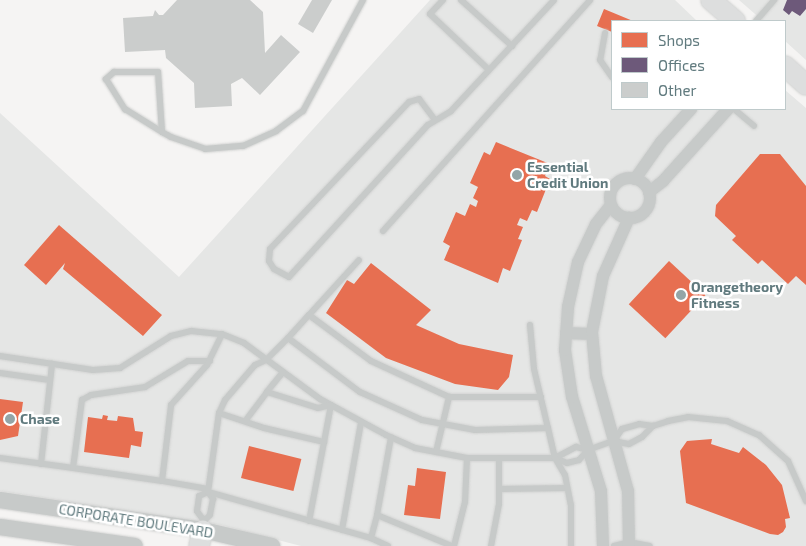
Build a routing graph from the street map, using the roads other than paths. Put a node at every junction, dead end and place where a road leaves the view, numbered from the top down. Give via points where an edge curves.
1 (363, 0) edge
2 (443, 0) edge
3 (461, 0) edge
4 (554, 0) edge
5 (590, 0) edge
6 (711, 0) edge
7 (774, 0) edge
8 (734, 20) edge
9 (757, 20) edge
10 (605, 33) dead end
11 (512, 46) junction
12 (786, 67) edge
13 (490, 70) junction
14 (611, 76) edge
15 (806, 85) edge
16 (690, 110) edge
17 (727, 110) edge
18 (735, 110) edge
19 (435, 120) junction
20 (754, 126) dead end
21 (162, 132) junction
22 (635, 179) junction
23 (649, 192) junction
24 (611, 205) junction
25 (629, 218) junction
26 (383, 231) dead end
27 (359, 260) dead end
28 (309, 315) junction
29 (530, 325) dead end
30 (566, 333) junction
31 (222, 334) junction
32 (592, 334) junction
33 (288, 338) junction
34 (0, 356) edge
35 (266, 360) junction
36 (210, 361) junction
37 (52, 364) junction
38 (283, 372) junction
39 (0, 373) edge
40 (50, 380) junction
41 (267, 392) junction
42 (449, 397) junction
43 (541, 398) junction
44 (331, 406) junction
45 (219, 413) junction
46 (246, 420) junction
47 (361, 422) junction
48 (442, 424) junction
49 (653, 426) junction
50 (548, 428) junction
51 (391, 437) junction
52 (613, 441) junction
53 (324, 442) junction
54 (588, 450) junction
55 (436, 452) junction
56 (0, 458) edge
57 (467, 458) junction
58 (499, 458) junction
59 (555, 458) junction
60 (41, 464) junction
61 (72, 468) junction
62 (162, 482) junction
63 (568, 488) junction
64 (499, 489) junction
65 (208, 491) junction
66 (0, 500) edge
67 (806, 501) edge
68 (377, 515) junction
69 (309, 520) junction
70 (0, 528) edge
71 (342, 530) junction
72 (202, 532) edge
73 (371, 538) junction
74 (629, 544) edge
75 (135, 546) edge
76 (272, 546) edge
77 (388, 546) edge
78 (453, 546) edge
79 (491, 546) edge
80 (571, 546) edge
81 (603, 546) edge
82 (614, 546) edge
83 (650, 546) edge

1 - 21 lane via 303,111 276,131 243,146 205,149
2 - 13 lane via 430,14
3 - 11 lane
4 - 11 lane
5 - 26 lane
6 - 8 main road
7 - 9 lane
10 - 14 lane via 600,60
11 - 13 lane
12 - 15 main road
13 - 19 lane via 451,112
16 - 22 street via 661,142
17 - 23 street
18 - 20 lane
19 - 19 lane via 290,277 274,269 269,261 270,249 409,102 419,99
21 - 21 lane via 125,109 106,79 114,72 158,72
22 - 23 street
22 - 24 street via 617,183 610,195
23 - 25 street via 648,207 644,213
24 - 25 street via 618,215
24 - 30 street via 596,224 578,262
25 - 32 street via 603,276
27 - 28 lane
28 - 33 lane
28 - 42 lane via 371,361
29 - 43 lane via 530,348
30 - 32 street
30 - 54 street via 565,350 572,397
31 - 35 lane via 244,343
31 - 36 lane
31 - 37 lane via 191,332 171,336 120,368 93,370
32 - 52 street via 596,376
33 - 35 lane
33 - 48 lane via 360,392 422,420
34 - 37 lane
35 - 38 lane
35 - 45 lane via 255,365 225,400
36 - 61 lane via 188,361 144,387 91,394 82,400
36 - 62 lane via 171,405
37 - 40 lane
38 - 41 lane
38 - 44 lane
39 - 40 lane
40 - 60 lane
41 - 44 lane via 318,408
41 - 46 lane
42 - 43 lane
42 - 48 lane
43 - 50 lane
44 - 47 lane
44 - 53 lane
45 - 46 lane
45 - 65 lane
46 - 53 lane
47 - 51 lane
47 - 71 lane
48 - 50 lane via 475,430
48 - 55 lane
49 - 52 lane via 629,444
49 - 52 lane via 639,424 622,429
49 - 67 lane via 688,417 728,420 760,435 788,461
50 - 59 lane
51 - 55 lane via 415,448
51 - 68 lane
52 - 54 lane
52 - 74 street via 628,491
53 - 69 lane
54 - 59 lane via 576,447
54 - 59 lane via 579,460 567,463
54 - 81 street via 601,491
55 - 57 lane
56 - 60 lane
57 - 58 lane
57 - 78 lane via 465,502
58 - 59 lane
58 - 64 lane
59 - 63 lane
60 - 61 lane
61 - 62 lane
62 - 65 lane
63 - 64 lane
63 - 80 lane
64 - 79 lane
65 - 69 lane
65 - 72 lane via 213,499
65 - 72 lane via 199,496 197,512
66 - 72 street, CORPORATE BOULEVARD
68 - 73 lane
68 - 78 lane
69 - 71 lane
70 - 75 street, CORPORATE BOULEVARD
71 - 73 lane
72 - 76 street, CORPORATE BOULEVARD
73 - 77 lane
74 - 82 lane
74 - 83 lane

